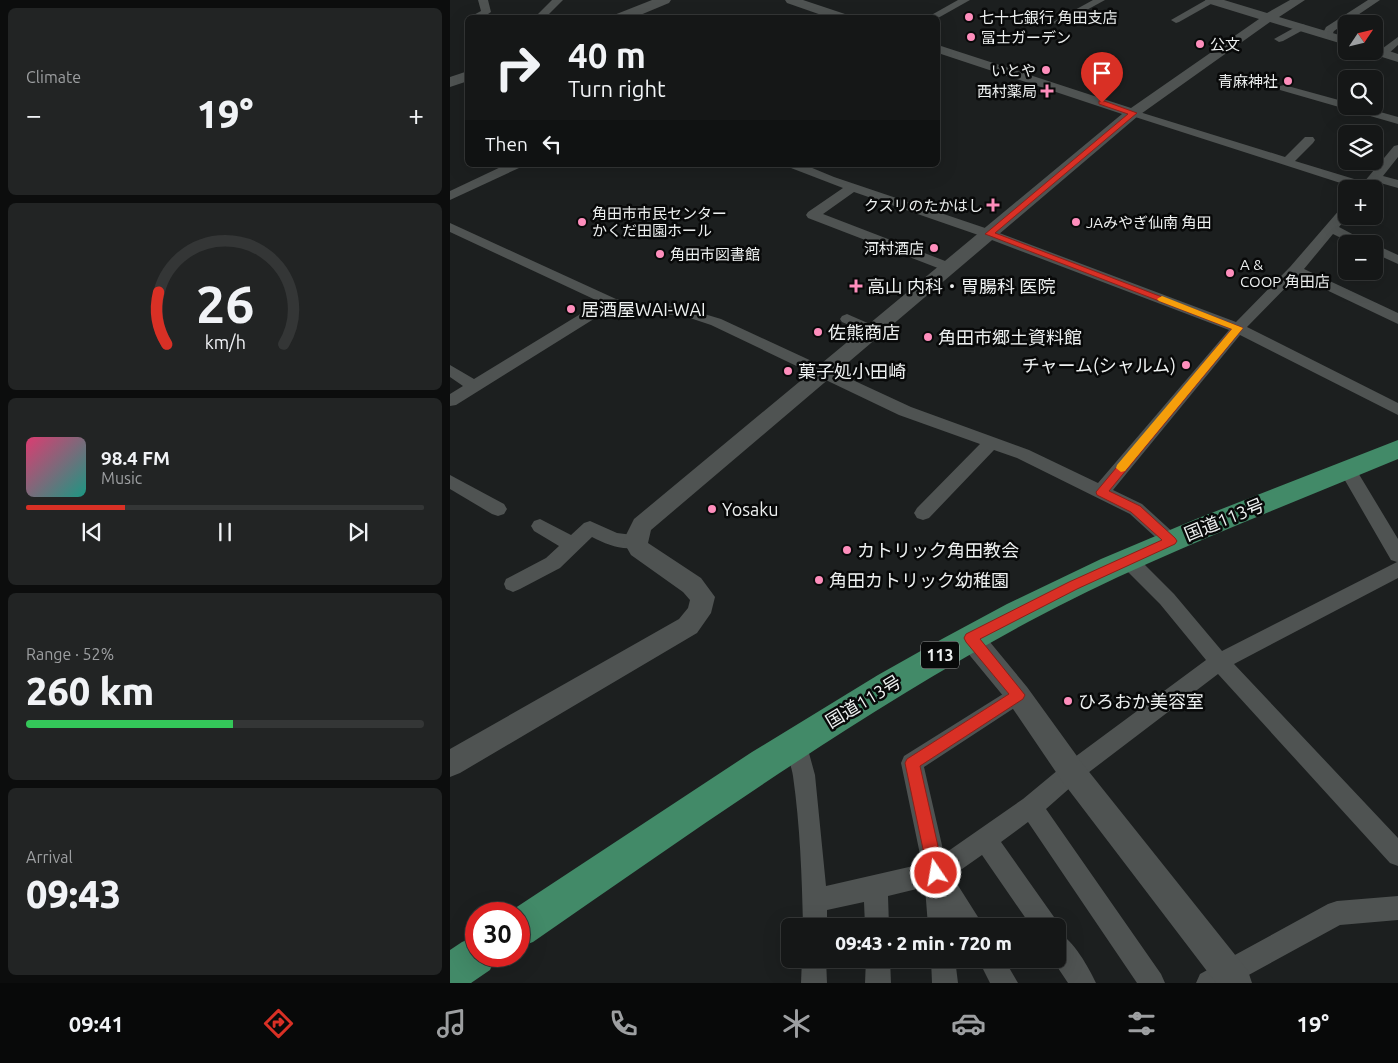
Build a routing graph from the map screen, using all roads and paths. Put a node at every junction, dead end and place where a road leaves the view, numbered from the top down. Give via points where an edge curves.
1 (483, 0) edge
2 (558, 0) edge
3 (664, 0) edge
4 (790, 0) edge
5 (965, 0) edge
6 (1100, 0) edge
7 (1212, 0) edge
8 (1298, 0) edge
9 (1375, 0) edge
10 (480, 15) edge
11 (542, 15) edge
12 (626, 15) edge
13 (835, 15) edge
14 (937, 15) edge
15 (1268, 18) junction
16 (1176, 20) dead end
17 (1058, 22) dead end
18 (1301, 27) junction
19 (1327, 35) junction
20 (1338, 38) edge
21 (1280, 40) dead end
22 (1398, 40) edge
23 (1383, 48) edge
24 (940, 50) edge
25 (1383, 53) edge
26 (1398, 58) edge
27 (465, 76) edge
28 (450, 82) edge
29 (1284, 88) dead end
30 (1133, 113) junction
31 (1398, 121) edge
32 (1309, 140) dead end
33 (1398, 149) edge
34 (1287, 162) junction
35 (511, 167) edge
36 (800, 167) edge
37 (1374, 177) junction
38 (1341, 180) edge
39 (1372, 180) edge
40 (1398, 184) edge
41 (852, 188) junction
42 (450, 196) edge
43 (1338, 220) edge
44 (450, 227) edge
45 (1331, 228) junction
46 (989, 234) junction
47 (1345, 235) edge
48 (1383, 252) edge
49 (1398, 260) edge
50 (948, 267) junction
51 (1295, 270) junction
52 (611, 302) junction
53 (847, 319) dead end
54 (1398, 319) edge
55 (1238, 328) junction
56 (874, 331) junction
57 (450, 370) edge
58 (824, 372) junction
59 (474, 386) junction
60 (450, 401) edge
61 (1398, 410) edge
62 (992, 442) junction
63 (1398, 449) edge
64 (1348, 470) junction
65 (450, 481) edge
66 (1101, 492) junction
67 (498, 509) dead end
68 (923, 513) dead end
69 (540, 526) dead end
70 (635, 540) junction
71 (1171, 541) junction
72 (572, 545) junction
73 (1398, 555) edge
74 (1128, 560) junction
75 (1398, 570) edge
76 (513, 584) dead end
77 (971, 638) junction
78 (1219, 662) junction
79 (1018, 695) junction
80 (796, 742) junction
81 (450, 764) edge
82 (1072, 772) junction
83 (1031, 807) junction
84 (985, 839) junction
85 (1398, 855) edge
86 (936, 873) junction
87 (876, 887) junction
88 (815, 901) junction
89 (1398, 908) edge
90 (815, 918) edge
91 (877, 918) edge
92 (939, 918) edge
93 (965, 918) edge
94 (1039, 918) edge
95 (530, 921) edge
96 (1066, 957) edge
97 (465, 964) edge
98 (814, 968) edge
99 (878, 968) edge
100 (944, 968) edge
101 (996, 968) edge
102 (450, 974) edge
103 (1224, 980) edge
104 (814, 983) edge
105 (878, 983) edge
106 (945, 983) edge
107 (1005, 983) edge
108 (1083, 983) edge
109 (1152, 983) edge

1 - 10 street via 486,12
2 - 11 street
3 - 12 main road
4 - 13 street
5 - 14 street
6 - 17 street
7 - 15 street
7 - 16 street
8 - 15 street
9 - 19 street via 1330,29
15 - 18 street
15 - 30 street
18 - 19 street
18 - 21 street
19 - 20 street
22 - 23 street
24 - 30 street
25 - 26 street
27 - 28 main road
29 - 31 street
30 - 34 street
30 - 46 street
32 - 34 street
33 - 37 street
34 - 38 street
35 - 42 street
36 - 41 street
37 - 39 street
37 - 40 street
41 - 46 street
41 - 50 street via 813,215
43 - 45 street
44 - 52 street
45 - 47 street
45 - 51 street
46 - 50 street
46 - 55 street
48 - 49 street
50 - 56 street
51 - 54 street
51 - 55 street
52 - 58 street via 696,314
52 - 59 street
53 - 56 street
55 - 61 street
55 - 66 street
56 - 58 street
57 - 59 street
58 - 62 street via 905,411
58 - 70 street via 642,526
59 - 60 street
62 - 66 street
62 - 68 street
63 - 64 highway, 国道113号 / 113
64 - 71 highway, 国道113号 / 113
64 - 73 street
65 - 67 street
66 - 71 street via 1136,509
69 - 72 street
70 - 72 street via 615,540 590,528
70 - 81 street via 639,548 692,585 703,597 697,617 688,626
71 - 74 highway, 国道113号 / 113
72 - 76 street via 553,563
74 - 77 highway, 国道113号 / 113
74 - 78 street via 1167,599
75 - 78 street
77 - 79 street
77 - 80 highway, 国道113号 / 113
78 - 82 street
78 - 85 street
79 - 82 street
79 - 86 street via 912,763
80 - 88 street via 804,775
80 - 95 highway, 国道113号 / 113
82 - 83 street
82 - 103 street
83 - 84 street
83 - 109 street
84 - 86 street
84 - 94 street
86 - 87 street
86 - 92 street
86 - 93 street
87 - 88 street
87 - 91 street
88 - 90 street
89 - 103 street via 1337,913
96 - 108 street
97 - 102 highway
98 - 104 street
99 - 105 street
100 - 106 street
101 - 107 street

